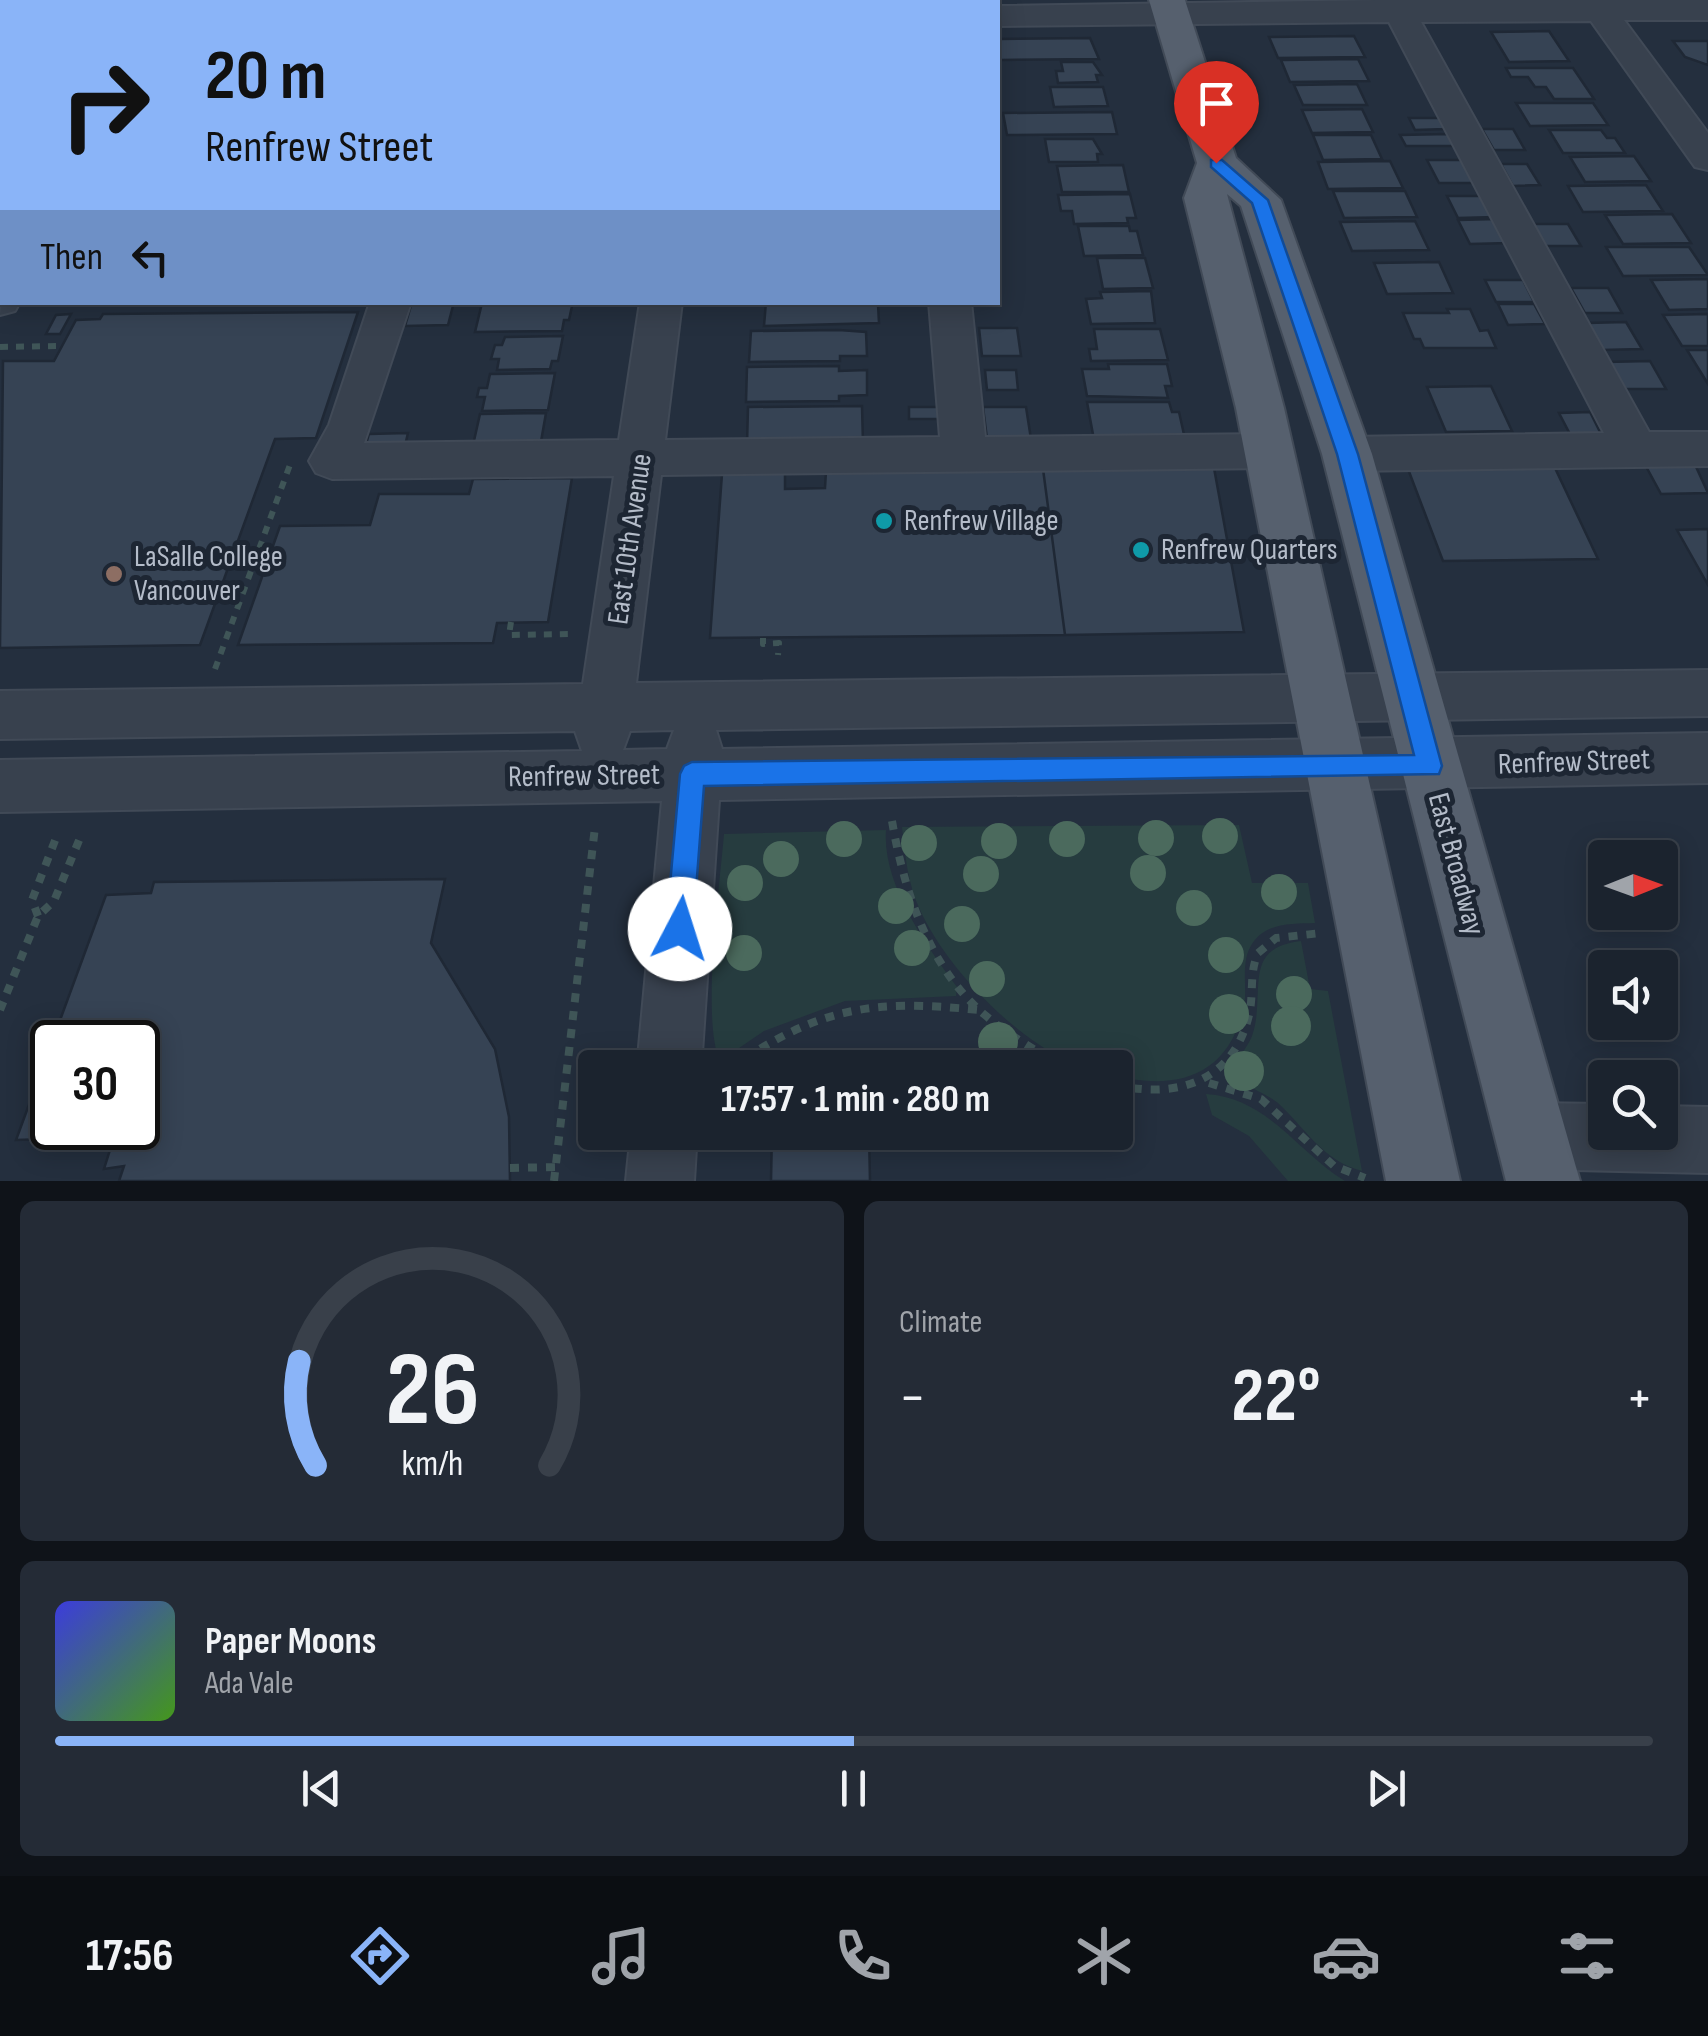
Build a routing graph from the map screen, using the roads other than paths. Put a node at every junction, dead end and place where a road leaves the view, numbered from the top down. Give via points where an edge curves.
1 (1396, 5) edge
2 (1596, 5) edge
3 (1169, 7) edge
4 (1708, 10) edge
5 (1000, 16) edge
6 (1708, 159) edge
7 (1216, 163) junction
8 (390, 305) edge
9 (662, 305) edge
10 (950, 305) edge
11 (1708, 448) edge
12 (1636, 450) junction
13 (1270, 451) junction
14 (1347, 454) junction
15 (964, 456) junction
16 (641, 460) junction
17 (1708, 693) edge
18 (1411, 696) junction
19 (1322, 698) junction
20 (699, 704) junction
21 (606, 706) junction
22 (0, 716) edge
23 (1708, 758) edge
24 (1430, 766) junction
25 (1336, 767) junction
26 (692, 774) junction
27 (0, 786) edge
28 (596, 801) junction
29 (670, 1050) edge
30 (1708, 1140) edge
31 (663, 1150) edge
32 (1536, 1159) edge
33 (1398, 1180) edge
34 (660, 1181) edge

1 - 2 street
1 - 3 street
1 - 12 street
2 - 4 street
2 - 6 street
3 - 5 street
3 - 7 main road
7 - 13 main road via 1205,198
7 - 14 main road, East Broadway via 1260,200
8 - 16 street via 351,425 332,461
9 - 16 street, East 10th Avenue
10 - 15 street
11 - 12 street
12 - 14 street
13 - 15 street
13 - 19 main road
14 - 18 main road, East Broadway
15 - 16 street
16 - 21 street, East 10th Avenue
17 - 18 street
18 - 19 street
18 - 24 main road, East Broadway
19 - 20 street
19 - 25 main road
20 - 21 street
20 - 26 street
21 - 22 street
21 - 28 street, East 10th Avenue
23 - 24 street, Renfrew Street
24 - 25 street, Renfrew Street
24 - 32 main road, East Broadway
25 - 26 street, Renfrew Street
25 - 33 main road
26 - 28 street, Renfrew Street
26 - 29 street
27 - 28 street, Renfrew Street
30 - 32 street
31 - 34 street

